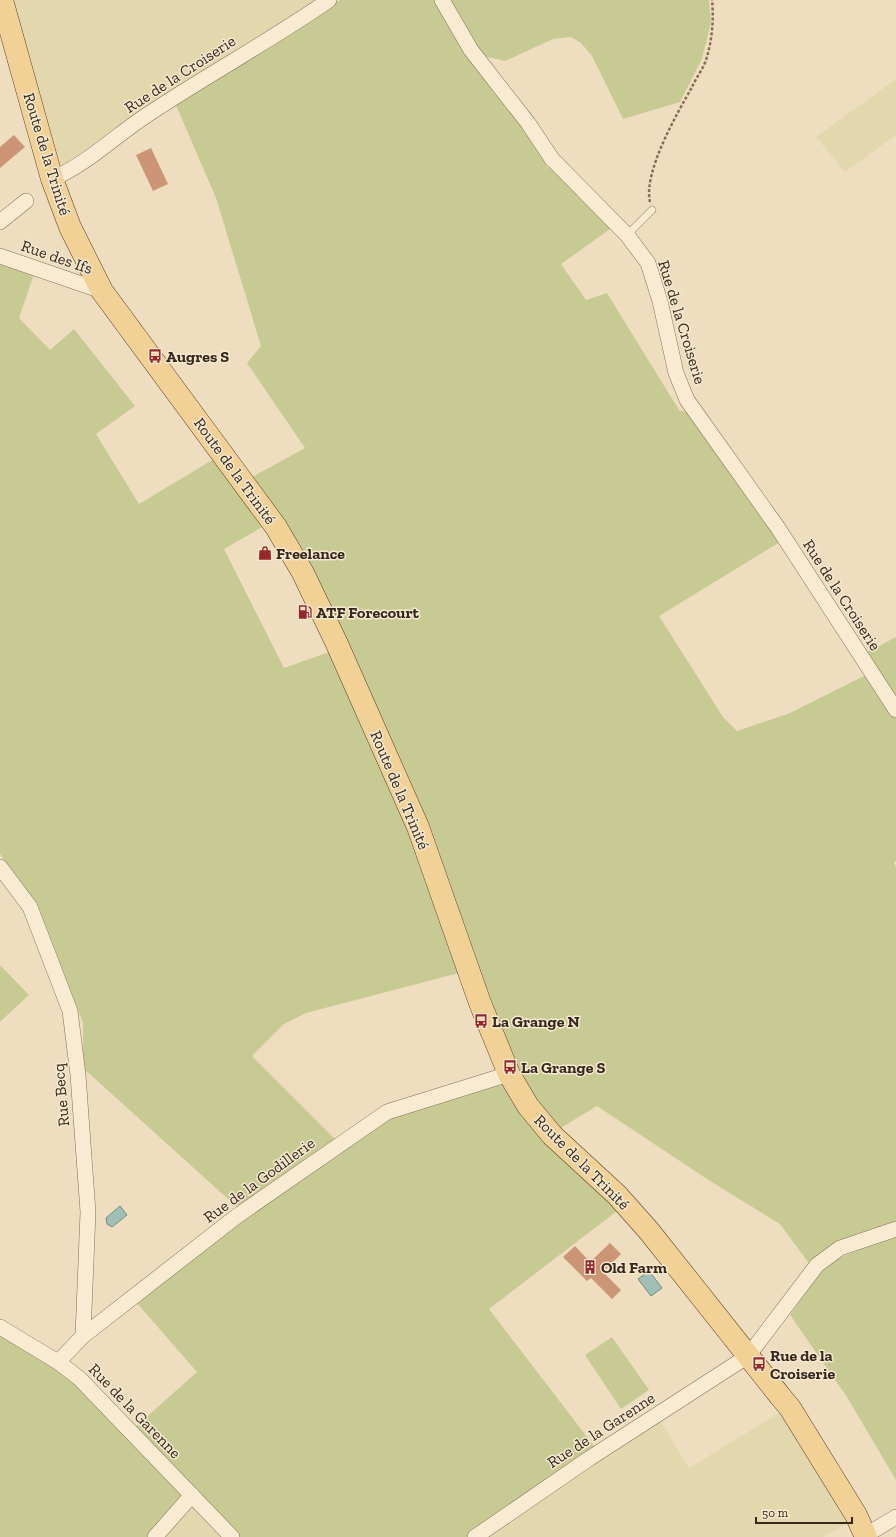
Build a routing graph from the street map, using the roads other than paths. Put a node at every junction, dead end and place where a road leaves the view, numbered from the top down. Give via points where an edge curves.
1 (2, 0) edge
2 (329, 0) edge
3 (442, 0) edge
4 (52, 179) junction
5 (26, 201) dead end
6 (652, 210) road end
7 (0, 222) edge
8 (627, 235) junction
9 (0, 256) edge
10 (102, 291) junction
11 (896, 710) edge
12 (0, 867) edge
13 (509, 1074) junction
14 (896, 1229) edge
15 (0, 1327) edge
16 (83, 1336) junction
17 (748, 1356) junction
18 (58, 1362) junction
19 (192, 1495) junction
20 (896, 1517) edge
21 (866, 1536) edge
22 (155, 1537) edge
23 (232, 1537) edge
24 (475, 1537) edge

1 - 4 main road, Route de la Trinité
2 - 4 street, Rue de la Croiserie via 292,26 145,116 67,173
3 - 8 street, Rue de la Croiserie via 471,50 528,123 552,159
4 - 10 main road, Route de la Trinité via 70,226
5 - 7 street
6 - 8 lane
8 - 11 street, Rue de la Croiserie via 648,263 660,301 676,373 687,400 778,528
9 - 10 street, Rue des Ifs
10 - 13 main road, Route de la Trinité via 276,527 302,573 337,644 418,827 480,1003
12 - 16 street, Rue Becq via 30,907 70,1011 78,1075 88,1212
13 - 16 street, Rue de la Godillerie via 386,1112 238,1216
13 - 17 main road, Route de la Trinité via 528,1106 552,1135 617,1195 649,1231
14 - 17 street via 840,1248 818,1265
15 - 18 street, Rue de la Garenne
16 - 18 street, Rue de la Godillerie
17 - 21 main road, Route de la Trinité via 790,1408 856,1515
17 - 24 street, Rue de la Garenne via 590,1458
18 - 19 street, Rue de la Garenne via 79,1378
19 - 22 street
19 - 23 street, Rue de la Garenne
20 - 21 street

